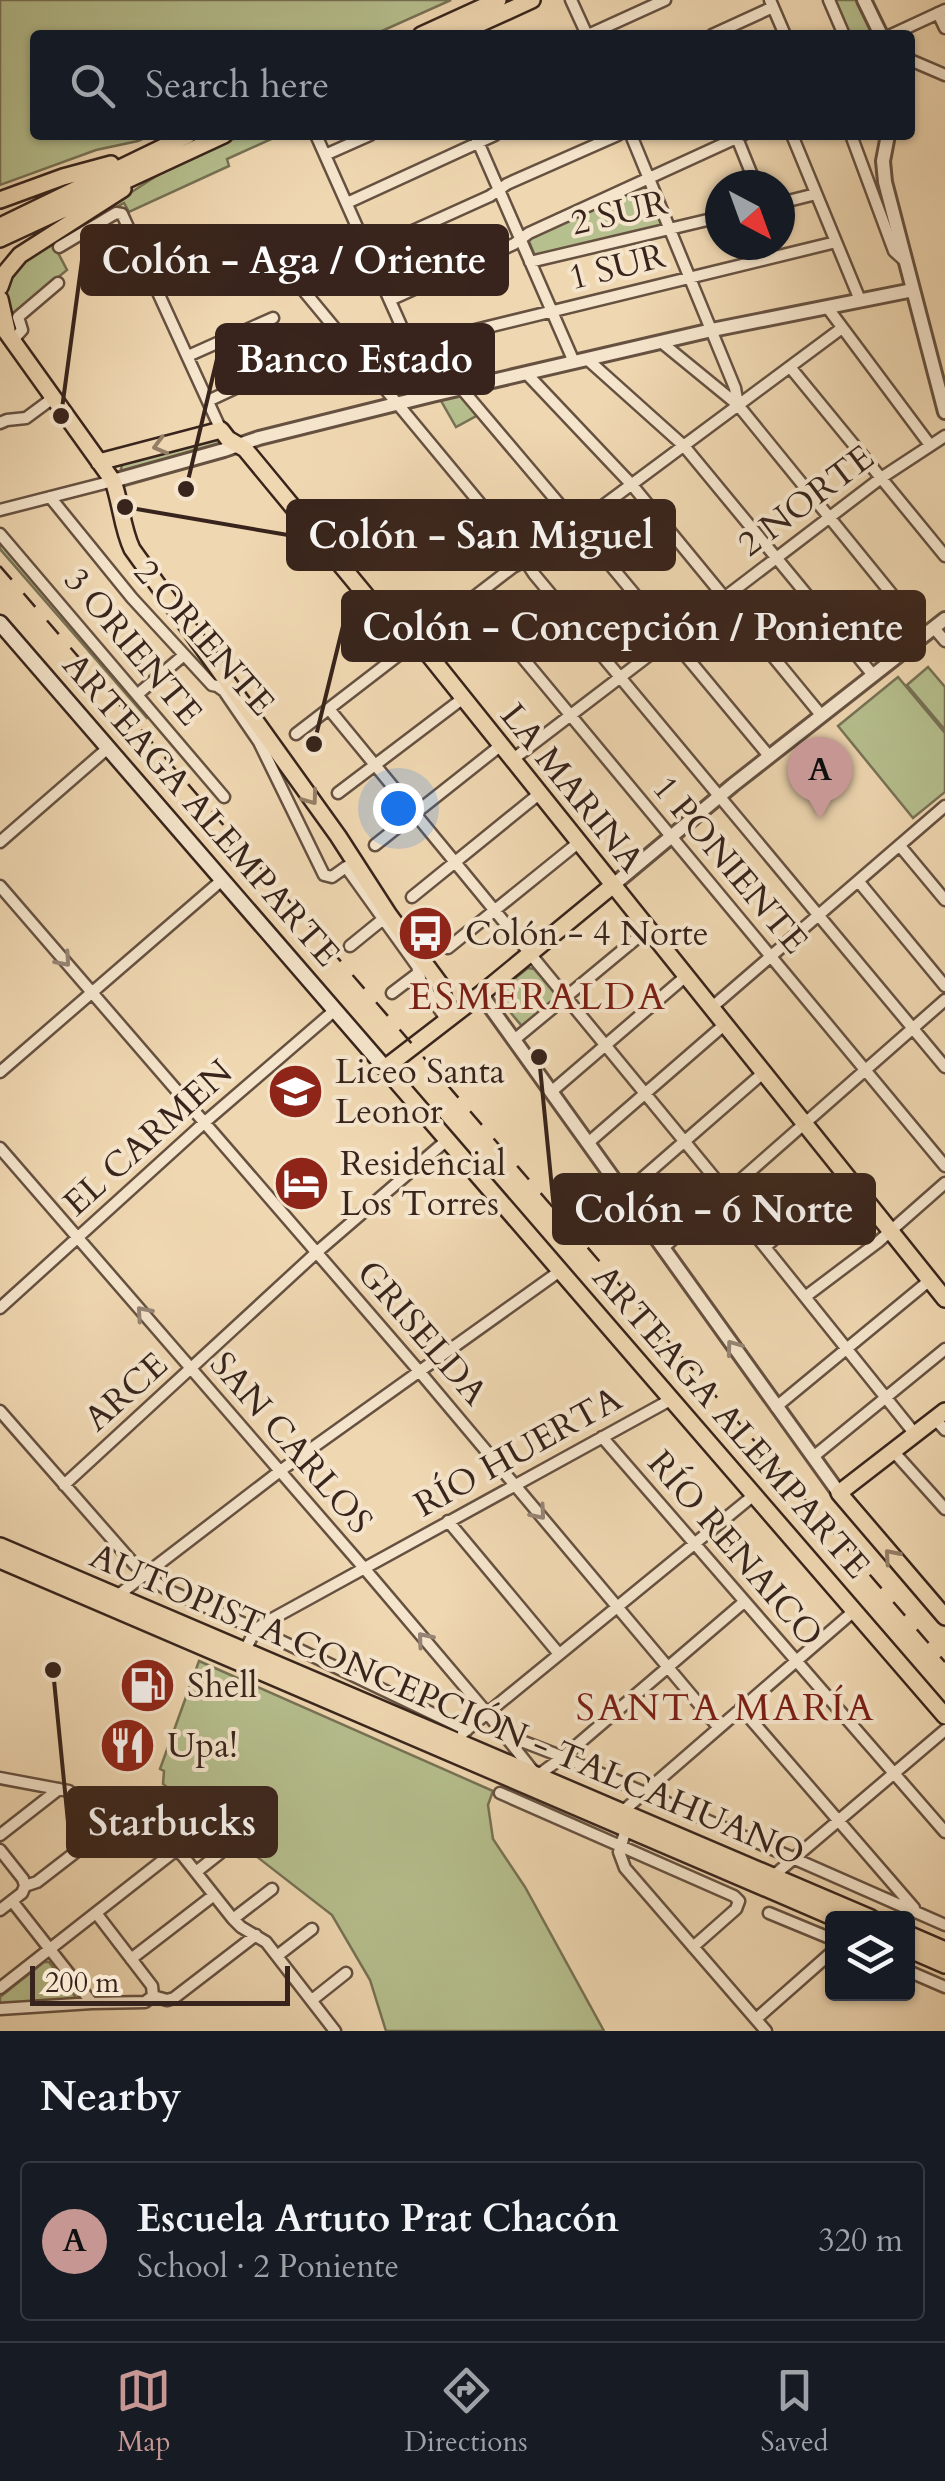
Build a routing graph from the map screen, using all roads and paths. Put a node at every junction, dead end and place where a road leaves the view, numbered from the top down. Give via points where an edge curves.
1 (498, 0) edge
2 (532, 0) edge
3 (571, 0) edge
4 (665, 0) edge
5 (829, 0) edge
6 (864, 0) edge
7 (771, 4) edge
8 (942, 12) edge
9 (945, 28) edge
10 (447, 30) edge
11 (450, 30) edge
12 (586, 30) edge
13 (599, 30) edge
14 (722, 30) edge
15 (783, 30) edge
16 (842, 30) edge
17 (879, 30) edge
18 (902, 30) edge
19 (915, 62) edge
20 (945, 75) edge
21 (178, 140) edge
22 (213, 140) edge
23 (318, 140) edge
24 (359, 140) edge
25 (474, 140) edge
26 (476, 140) edge
27 (607, 140) edge
28 (633, 140) edge
29 (731, 140) edge
30 (741, 140) edge
31 (795, 140) edge
32 (853, 140) edge
33 (887, 140) edge
34 (325, 155) junction
35 (140, 158) junction
36 (162, 163) junction
37 (751, 170) edge
38 (650, 177) junction
39 (499, 190) junction
40 (816, 194) junction
41 (795, 199) edge
42 (0, 200) edge
43 (347, 203) junction
44 (705, 221) edge
45 (670, 229) junction
46 (3, 231) edge
47 (520, 240) junction
48 (836, 242) junction
49 (59, 247) dead end
50 (370, 254) junction
51 (530, 262) junction
52 (906, 262) junction
53 (691, 277) junction
54 (58, 283) dead end
55 (0, 287) edge
56 (914, 290) junction
57 (0, 299) edge
58 (390, 300) junction
59 (860, 300) junction
60 (827, 307) junction
61 (552, 311) junction
62 (274, 318) dead end
63 (842, 328) junction
64 (712, 330) junction
65 (7, 332) edge
66 (342, 338) junction
67 (661, 342) junction
68 (410, 346) junction
69 (188, 356) junction
70 (580, 361) junction
71 (790, 366) junction
72 (526, 373) junction
73 (942, 385) edge
74 (461, 388) junction
75 (432, 395) junction
76 (53, 398) junction
77 (208, 401) junction
78 (396, 404) junction
79 (738, 405) junction
80 (945, 412) edge
81 (0, 423) edge
82 (221, 430) junction
83 (945, 436) edge
84 (238, 444) junction
85 (930, 445) junction
86 (684, 446) junction
87 (100, 462) junction
88 (881, 478) junction
89 (113, 481) junction
90 (632, 485) junction
91 (50, 497) junction
92 (0, 510) edge
93 (828, 518) junction
94 (578, 524) junction
95 (0, 534) edge
96 (945, 556) edge
97 (776, 558) junction
98 (525, 560) junction
99 (724, 597) junction
100 (472, 598) junction
101 (0, 623) edge
102 (934, 627) edge
103 (671, 638) junction
104 (945, 641) edge
105 (412, 645) junction
106 (184, 655) junction
107 (873, 675) junction
108 (620, 677) junction
109 (138, 694) junction
110 (462, 698) junction
111 (329, 709) junction
112 (570, 716) junction
113 (822, 716) junction
114 (296, 734) dead end
115 (500, 746) junction
116 (108, 748) junction
117 (769, 756) junction
118 (512, 760) junction
119 (375, 765) junction
120 (338, 793) dead end
121 (539, 794) junction
122 (224, 797) dead end
123 (720, 797) junction
124 (944, 810) edge
125 (415, 814) junction
126 (672, 838) junction
127 (0, 842) edge
128 (578, 843) junction
129 (375, 846) dead end
130 (900, 846) junction
131 (455, 862) junction
132 (222, 880) junction
133 (859, 882) junction
134 (0, 886) edge
135 (612, 886) junction
136 (412, 897) dead end
137 (945, 900) edge
138 (494, 911) junction
139 (820, 916) junction
140 (382, 920) junction
141 (648, 929) junction
142 (350, 946) dead end
143 (448, 948) dead end
144 (530, 954) junction
145 (771, 957) junction
146 (418, 974) junction
147 (686, 976) junction
148 (440, 984) junction
149 (945, 986) edge
150 (92, 992) junction
151 (392, 993) dead end
152 (478, 997) junction
153 (565, 998) junction
154 (945, 1000) edge
155 (711, 1008) junction
156 (335, 1010) junction
157 (448, 1019) junction
158 (724, 1025) junction
159 (913, 1028) junction
160 (514, 1040) junction
161 (606, 1046) junction
162 (945, 1067) edge
163 (386, 1068) junction
164 (866, 1070) junction
165 (0, 1072) edge
166 (763, 1073) junction
167 (552, 1092) junction
168 (645, 1094) junction
169 (205, 1122) junction
170 (804, 1124) junction
171 (448, 1140) junction
172 (684, 1142) junction
173 (588, 1144) junction
174 (0, 1148) edge
175 (945, 1166) edge
176 (847, 1177) junction
177 (945, 1183) edge
178 (624, 1194) junction
179 (725, 1194) junction
180 (890, 1231) junction
181 (78, 1238) junction
182 (765, 1247) junction
183 (663, 1248) junction
184 (317, 1252) junction
185 (560, 1270) junction
186 (930, 1280) junction
187 (805, 1298) junction
188 (945, 1299) edge
189 (0, 1308) edge
190 (846, 1349) junction
191 (945, 1349) edge
192 (192, 1370) junction
193 (419, 1371) junction
194 (885, 1398) junction
195 (672, 1399) junction
196 (776, 1407) junction
197 (0, 1411) edge
198 (941, 1420) edge
199 (915, 1434) junction
200 (602, 1437) junction
201 (894, 1451) junction
202 (813, 1457) junction
203 (280, 1471) junction
204 (64, 1484) junction
205 (514, 1484) junction
206 (840, 1493) junction
207 (754, 1495) junction
208 (945, 1510) edge
209 (448, 1522) junction
210 (694, 1544) junction
211 (0, 1546) edge
212 (0, 1560) edge
213 (364, 1568) junction
214 (145, 1574) junction
215 (117, 1596) junction
216 (744, 1602) junction
217 (617, 1606) junction
218 (854, 1611) junction
219 (945, 1617) edge
220 (256, 1628) junction
221 (245, 1650) junction
222 (558, 1654) junction
223 (795, 1662) junction
224 (668, 1667) junction
225 (742, 1708) junction
226 (487, 1713) junction
227 (945, 1716) edge
228 (719, 1728) junction
229 (945, 1730) edge
230 (505, 1734) junction
231 (460, 1735) junction
232 (562, 1757) junction
233 (894, 1774) junction
234 (538, 1776) junction
235 (0, 1778) edge
236 (643, 1792) junction
237 (500, 1793) dead end
238 (622, 1812) junction
239 (838, 1821) junction
240 (626, 1829) junction
241 (945, 1832) edge
242 (0, 1835) edge
243 (620, 1846) junction
244 (0, 1850) edge
245 (177, 1852) junction
246 (220, 1853) dead end
247 (794, 1858) junction
248 (196, 1872) junction
249 (772, 1877) junction
250 (26, 1886) junction
251 (272, 1889) dead end
252 (214, 1895) junction
253 (12, 1901) junction
254 (810, 1908) junction
255 (0, 1910) edge
256 (854, 1911) edge
257 (96, 1913) junction
258 (770, 1913) dead end
259 (918, 1913) junction
260 (825, 1914) edge
261 (234, 1920) junction
262 (801, 1926) junction
263 (945, 1926) edge
264 (312, 1929) dead end
265 (256, 1935) junction
266 (825, 1936) edge
267 (915, 1937) edge
268 (693, 1947) junction
269 (938, 1947) edge
270 (49, 1950) junction
271 (915, 1953) edge
272 (277, 1956) junction
273 (825, 1958) edge
274 (131, 1959) junction
275 (945, 1965) edge
276 (346, 1973) dead end
277 (915, 1974) edge
278 (945, 1987) edge
279 (0, 1988) edge
280 (153, 1996) junction
281 (312, 2000) junction
282 (92, 2003) junction
283 (0, 2009) edge
284 (756, 2019) junction
285 (335, 2031) edge
286 (766, 2031) edge

1 - 10 main road
2 - 11 main road
3 - 12 street
4 - 13 street
5 - 16 street
6 - 17 street
7 - 14 street
7 - 15 street
8 - 9 street
8 - 18 street
19 - 20 street
21 - 35 main road
22 - 36 main road
23 - 34 street
24 - 34 street
25 - 43 street
26 - 39 street
27 - 39 street
28 - 38 street
29 - 38 street
30 - 37 street
31 - 40 street
32 - 52 street via 894,251
33 - 52 street via 884,175
34 - 43 street
35 - 42 main road
35 - 46 main road
36 - 46 main road
36 - 55 main road via 20,255
38 - 45 street
38 - 47 street
39 - 47 street
39 - 50 street
40 - 41 street
40 - 48 street
43 - 50 street
44 - 45 street, 2 SUR
45 - 51 street, 2 SUR
45 - 53 street
47 - 51 street
47 - 58 street
48 - 53 street, 1 SUR
48 - 59 street
49 - 69 street, LA MARINA via 122,214
50 - 58 street
50 - 66 street via 303,287
51 - 61 street
52 - 56 street
53 - 61 street, 1 SUR
53 - 64 street
54 - 65 street via 18,317 22,331
56 - 59 street
56 - 73 street
57 - 65 main road
58 - 68 street
59 - 60 street
60 - 63 street
60 - 64 street
61 - 68 street, 1 SUR
61 - 70 street
62 - 69 street
63 - 71 street
63 - 85 street
64 - 67 street
64 - 79 street
65 - 76 main road
66 - 77 street
66 - 78 street
67 - 70 street
67 - 79 street
68 - 75 street
69 - 77 street, LA MARINA
70 - 72 street
70 - 86 street
71 - 79 street
71 - 88 street
72 - 74 street
72 - 90 street
73 - 80 street
74 - 75 street
74 - 94 street
75 - 78 street
76 - 81 street via 26,418
76 - 87 main road
77 - 82 street, LA MARINA
78 - 84 street
78 - 98 street
79 - 86 street
79 - 93 street
82 - 84 main road, LA MARINA
82 -> 87 main road
83 - 85 street, 2 NORTE
84 - 89 street
84 - 105 main road, LA MARINA
85 - 88 street, 2 NORTE
86 - 90 street
86 - 97 street
87 - 89 main road
88 - 93 street, 2 NORTE
88 - 96 street
89 - 91 street
89 -> 148 main road via 132,549
90 - 94 street
90 - 99 street
91 - 92 street
91 - 106 street, 2 ORIENTE
93 - 97 street, 2 NORTE
93 - 102 street
94 - 98 street
94 - 103 street
95 - 109 street, 3 ORIENTE
97 - 99 street, 2 NORTE
97 - 107 street
98 - 100 street
98 - 108 street
99 - 103 street, 2 NORTE
99 - 113 street
100 - 105 street
100 - 112 street, 1 PONIENTE
101 - 116 main road, ARTEAGA ALEMPARTE
102 - 104 street
102 - 107 street
103 - 108 street, 2 NORTE
103 - 117 street
105 - 110 main road, LA MARINA via 429,655
105 - 111 street
106 - 109 street
106 - 140 street, 2 ORIENTE via 224,691 259,742 324,875 346,867
107 - 113 street
108 - 112 street, 2 NORTE
108 - 123 street
109 - 122 street, 3 ORIENTE
110 - 115 main road, LA MARINA
110 - 119 street
111 - 114 street
111 - 119 street
112 - 118 street, 2 NORTE
112 - 126 street, 1 PONIENTE
113 - 117 street
115 - 118 main road, LA MARINA
115 - 125 street
116 - 127 street
116 - 132 main road, ARTEAGA ALEMPARTE
117 - 123 street
118 - 121 main road, LA MARINA
119 - 120 street
119 - 125 street
121 - 128 main road, LA MARINA
121 - 131 street
123 - 126 street
123 - 139 street
124 - 130 street
125 - 129 street
125 - 131 street
126 - 135 street
126 - 145 street, 1 PONIENTE
128 - 135 main road, LA MARINA
128 - 138 street
130 - 133 street
130 - 137 street
131 - 136 street
131 - 138 street
132 - 150 street
132 - 156 main road, ARTEAGA ALEMPARTE
133 - 139 street
133 - 149 street
134 -> 150 street, GRISELDA
135 - 141 main road, LA MARINA
135 - 144 main road
138 - 143 street
138 - 144 street
139 - 145 street
139 - 159 street
140 - 142 street
140 - 146 street
141 - 147 main road, LA MARINA
141 - 153 street
144 - 152 main road
144 - 153 street
145 - 155 street
145 - 164 street, 1 PONIENTE
146 - 151 street
146 - 157 street
147 - 155 main road, LA MARINA
147 - 161 street
148 - 152 main road
148 - 157 main road
150 - 165 street
150 - 169 street, GRISELDA
152 - 157 main road
152 - 160 street
153 - 160 street
153 - 161 street
154 - 159 street
155 - 158 main road, LA MARINA
156 - 163 main road, ARTEAGA ALEMPARTE
156 - 169 street, EL CARMEN
157 - 163 main road
158 - 166 main road, LA MARINA
158 - 168 street
159 - 162 street
159 - 164 street
160 - 167 street
161 - 167 street
161 - 168 street
163 - 171 main road, ARTEAGA ALEMPARTE
164 - 170 street
164 - 175 street, 1 PONIENTE
166 - 170 main road, LA MARINA
166 - 172 street
167 - 173 street
168 - 172 street
168 - 173 street
169 - 181 street, EL CARMEN
169 - 184 street, GRISELDA
170 - 176 main road, LA MARINA
170 - 179 street
171 - 184 street, ARCE
171 - 185 main road, ARTEAGA ALEMPARTE
172 - 178 street
172 - 179 street
173 - 178 street
174 - 181 street, SAN CARLOS
176 - 180 main road, LA MARINA
176 - 182 street
177 - 180 street
178 - 183 street
179 - 182 street
179 - 183 street
180 - 186 main road, LA MARINA
180 - 187 street
181 - 189 street, EL CARMEN
192 -> 181 street, SAN CARLOS
182 - 187 street
196 -> 183 street
184 - 192 street, ARCE
184 - 193 street, GRISELDA
185 - 193 street
185 - 195 main road, ARTEAGA ALEMPARTE
186 - 188 main road, LA MARINA
186 - 190 street
187 - 190 street
190 - 194 street
190 - 196 street
191 - 194 street
192 - 203 street, SAN CARLOS
192 - 204 street, ARCE
193 - 203 street
193 - 205 street, GRISELDA
194 - 199 street
194 - 202 street
195 - 200 street, RÍO HUERTA
195 - 207 main road, ARTEAGA ALEMPARTE
196 - 202 street
197 - 204 street
198 - 199 main road
199 - 201 main road
200 - 205 street, RÍO HUERTA
200 - 210 street, RÍO RENAICO
201 - 206 main road
201 - 208 street
202 - 206 street
203 - 213 street, SAN CARLOS
203 - 214 street
204 - 214 street
205 - 209 street, RÍO HUERTA
205 -> 217 street, GRISELDA
219 -> 206 main road
207 - 210 street
207 - 218 main road, ARTEAGA ALEMPARTE
209 - 213 street, RÍO HUERTA
209 - 222 street
210 - 216 street, RÍO RENAICO
210 - 217 street
211 - 215 main road, AUTOPISTA CONCEPCIÓN - TALCAHUANO
212 - 240 main road, AUTOPISTA CONCEPCIÓN - TALCAHUANO
213 - 220 street, RÍO HUERTA
226 -> 213 street, SAN CARLOS
214 - 215 street
214 - 220 street
215 - 221 main road, AUTOPISTA CONCEPCIÓN - TALCAHUANO
216 - 223 street, RÍO RENAICO
216 - 224 street
217 - 222 street
217 - 224 street, GRISELDA
218 - 223 street
218 - 227 main road, ARTEAGA ALEMPARTE
220 - 221 street
220 - 231 street
221 - 231 main road, AUTOPISTA CONCEPCIÓN - TALCAHUANO
222 - 226 street
223 - 225 street
223 - 233 street, RÍO RENAICO
224 - 228 street, GRISELDA
224 - 232 street
225 - 228 street
225 - 239 street
226 - 230 street, SAN CARLOS
226 - 231 street
228 - 236 street
229 - 233 street
230 - 232 street
230 - 234 street, SAN CARLOS
231 - 234 main road, AUTOPISTA CONCEPCIÓN - TALCAHUANO
232 - 234 street
232 - 236 street
233 - 239 street
233 - 241 street, RÍO RENAICO
234 - 238 main road, AUTOPISTA CONCEPCIÓN - TALCAHUANO
235 - 242 street via 61,1791
236 - 238 street
236 - 247 street
237 - 243 street
238 - 249 main road, AUTOPISTA CONCEPCIÓN - TALCAHUANO
239 - 247 street
239 - 259 street
240 - 243 street
240 - 254 main road, AUTOPISTA CONCEPCIÓN - TALCAHUANO
243 - 268 street via 625,1868
243 - 268 street via 738,1901
244 - 250 street
245 - 248 street
245 - 250 street via 137,1805
245 - 257 street
246 - 248 street
247 - 249 street
247 - 259 street
248 - 252 street
249 - 256 main road, AUTOPISTA CONCEPCIÓN - TALCAHUANO
250 - 253 street
251 - 261 street
252 - 261 street
252 - 274 street
253 - 255 street
253 - 270 street
254 - 260 main road, AUTOPISTA CONCEPCIÓN - TALCAHUANO
254 - 262 street
257 - 270 street
257 - 274 street
258 - 262 street
259 - 263 street
261 - 265 street
262 - 266 street
263 - 269 street
264 - 272 street
265 - 272 street
265 - 280 street via 174,1998
267 - 269 main road
268 - 284 street
270 - 279 street
270 - 282 street
271 - 275 main road
272 - 281 street
273 - 284 street
274 - 280 street
276 - 281 street
277 - 278 street
280 - 282 street via 145,2002
281 - 285 street
282 - 283 street
284 - 286 street

